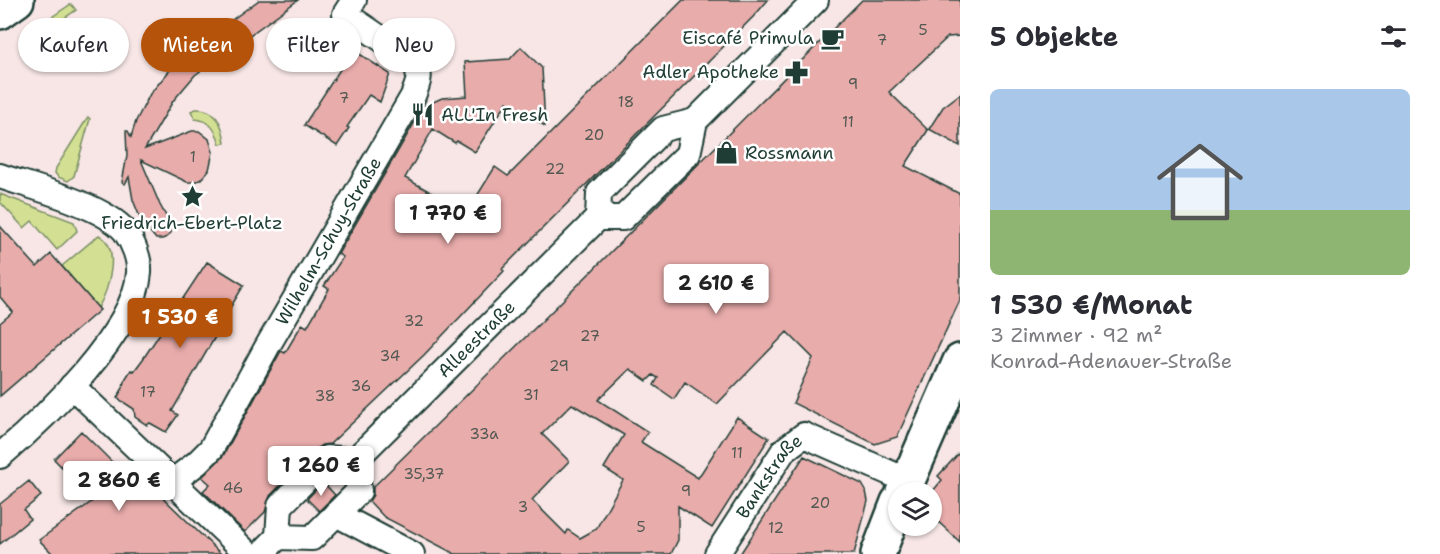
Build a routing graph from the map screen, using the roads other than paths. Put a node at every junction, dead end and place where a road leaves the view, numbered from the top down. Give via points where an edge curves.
1 (17, 0) edge
2 (816, 0) edge
3 (350, 7) edge
4 (0, 12) edge
5 (695, 121) junction
6 (0, 176) edge
7 (598, 218) junction
8 (960, 361) edge
9 (72, 386) junction
10 (0, 456) edge
11 (355, 460) junction
12 (908, 482) edge
13 (888, 483) edge
14 (175, 485) junction
15 (336, 514) junction
16 (888, 529) edge
17 (278, 537) junction
18 (248, 554) edge
19 (261, 554) edge
20 (412, 554) edge
21 (717, 554) edge
22 (878, 554) edge

1 - 4 street
2 - 5 street
3 - 14 street, Wilhelm-Schuy-Straße via 411,59 418,68 419,80 211,449
5 - 7 street via 663,129 603,188 599,193
5 - 7 street via 688,153 664,178 623,218
6 - 9 street via 106,216 125,231 137,254 139,273 133,297 117,329
7 - 11 street, Alleestraße
8 - 12 street
9 - 10 street
9 - 14 street
11 - 15 street via 359,491
11 - 17 street via 327,458 280,506
13 - 21 street, Bankstraße via 804,435 784,450
14 - 18 street
15 - 17 street via 312,538
15 - 20 street
16 - 22 street
17 - 19 street

